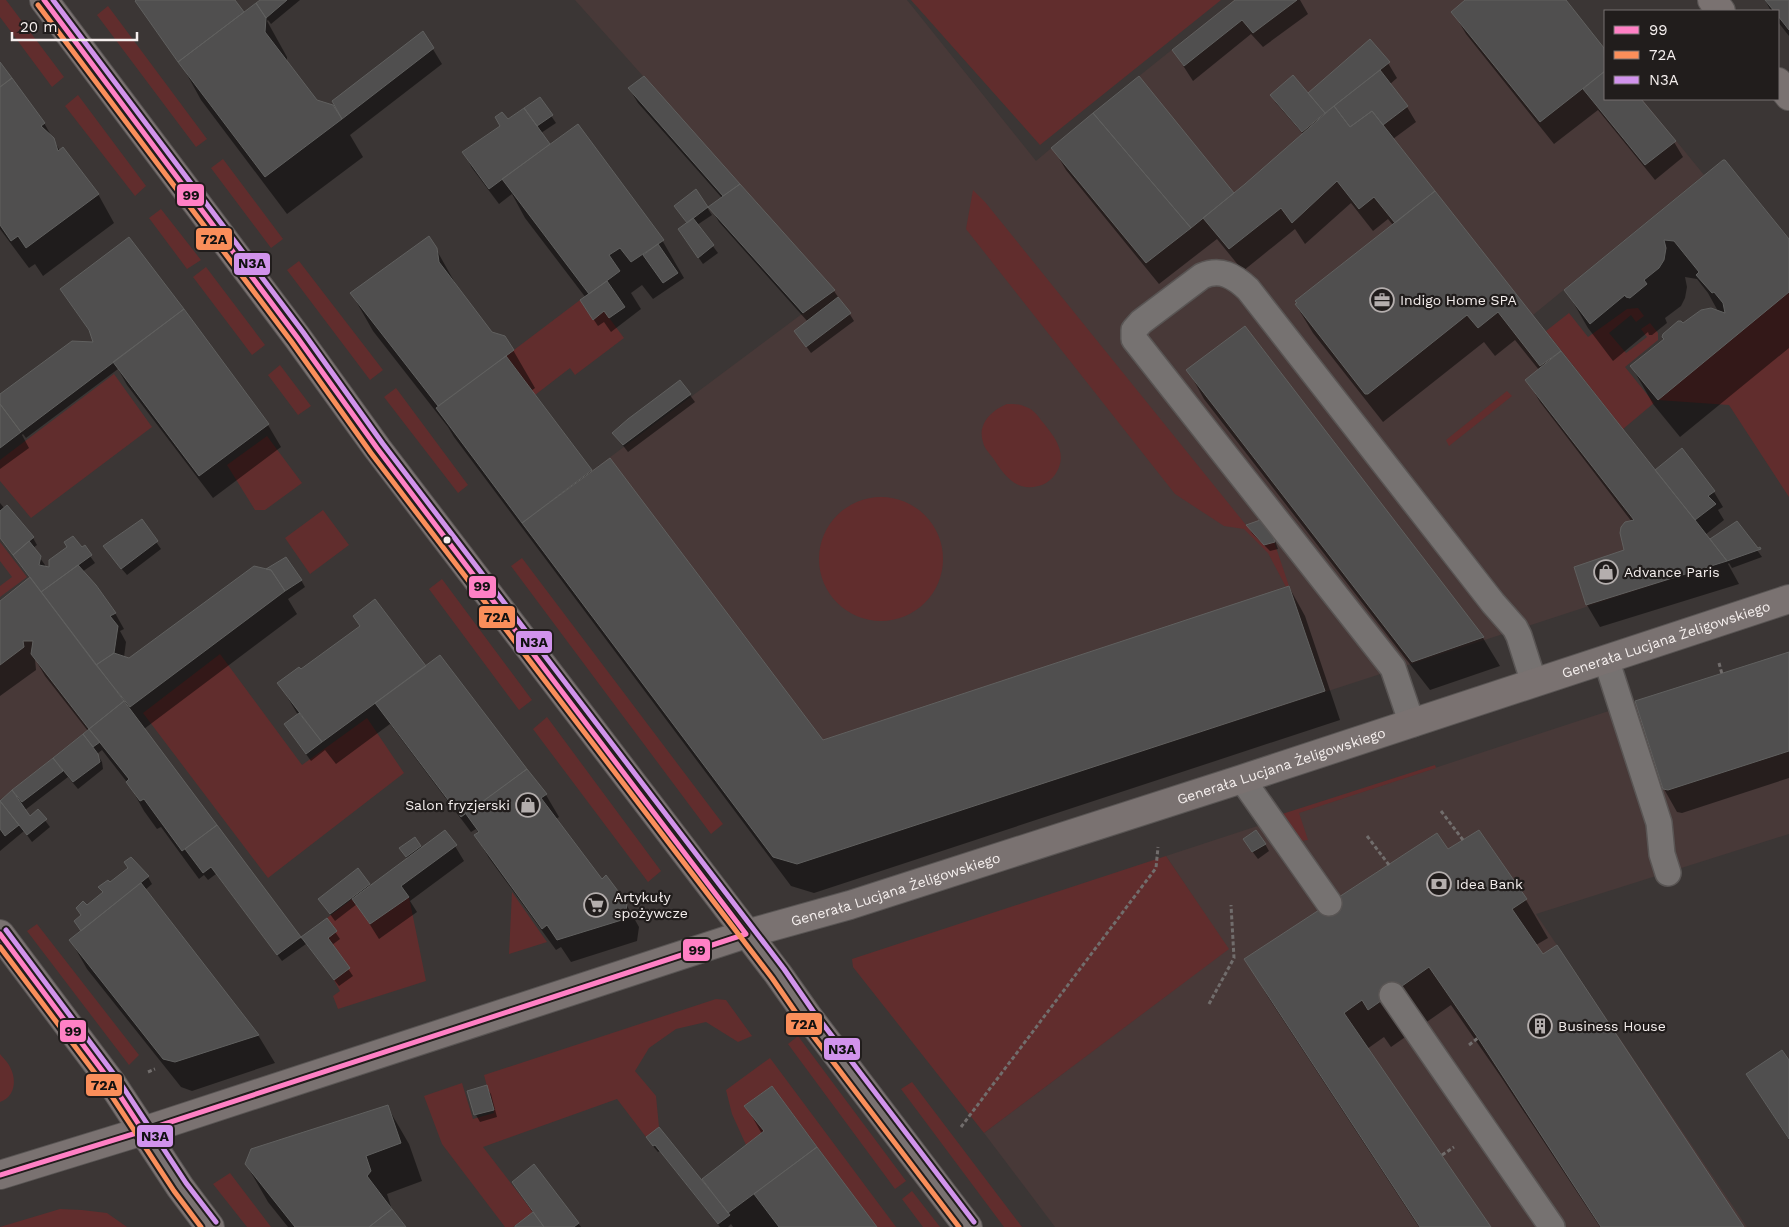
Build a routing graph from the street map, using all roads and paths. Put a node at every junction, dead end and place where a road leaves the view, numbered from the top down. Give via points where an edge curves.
1 (44, 0) edge
2 (1712, 0) edge
3 (1720, 10) edge
4 (1779, 83) edge
5 (1789, 96) edge
6 (1789, 599) edge
7 (1606, 659) junction
8 (1719, 663) dead end
9 (1722, 674) dead end
10 (1534, 683) junction
11 (1412, 724) junction
12 (1242, 778) junction
13 (1440, 811) dead end
14 (1367, 836) dead end
15 (1462, 840) dead end
16 (1158, 847) dead end
17 (1389, 865) dead end
18 (1668, 873) dead end
19 (1329, 903) dead end
20 (1231, 905) dead end
21 (746, 934) junction
22 (0, 935) edge
23 (1392, 994) dead end
24 (1209, 1004) dead end
25 (155, 1069) dead end
26 (148, 1073) dead end
27 (961, 1127) dead end
28 (143, 1131) junction
29 (0, 1175) edge
30 (210, 1227) edge
31 (968, 1227) edge
32 (1552, 1227) edge

1 - 21 street via 297,337 376,448
2 - 3 street
4 - 5 street
6 - 7 street, Generała Lucjana Żeligowskiego
7 - 10 street, Generała Lucjana Żeligowskiego
7 - 18 lane via 1659,823 1662,854
8 - 9 path
10 - 11 street, Generała Lucjana Żeligowskiego
10 - 11 lane via 1515,628 1492,603 1248,289 1236,278 1221,272 1202,276 1140,322 1134,330 1134,339 1393,668
11 - 12 street, Generała Lucjana Żeligowskiego
12 - 19 lane
12 - 21 street, Generała Lucjana Żeligowskiego via 850,905
13 - 15 path
14 - 17 path
16 - 27 path via 1156,868
20 - 24 path via 1234,958
21 - 28 street, Generała Lucjana Żeligowskiego
21 - 31 street
22 - 28 street via 113,1085
23 - 32 lane
25 - 26 path
28 - 29 street, Generała Lucjana Żeligowskiego
28 - 30 street

